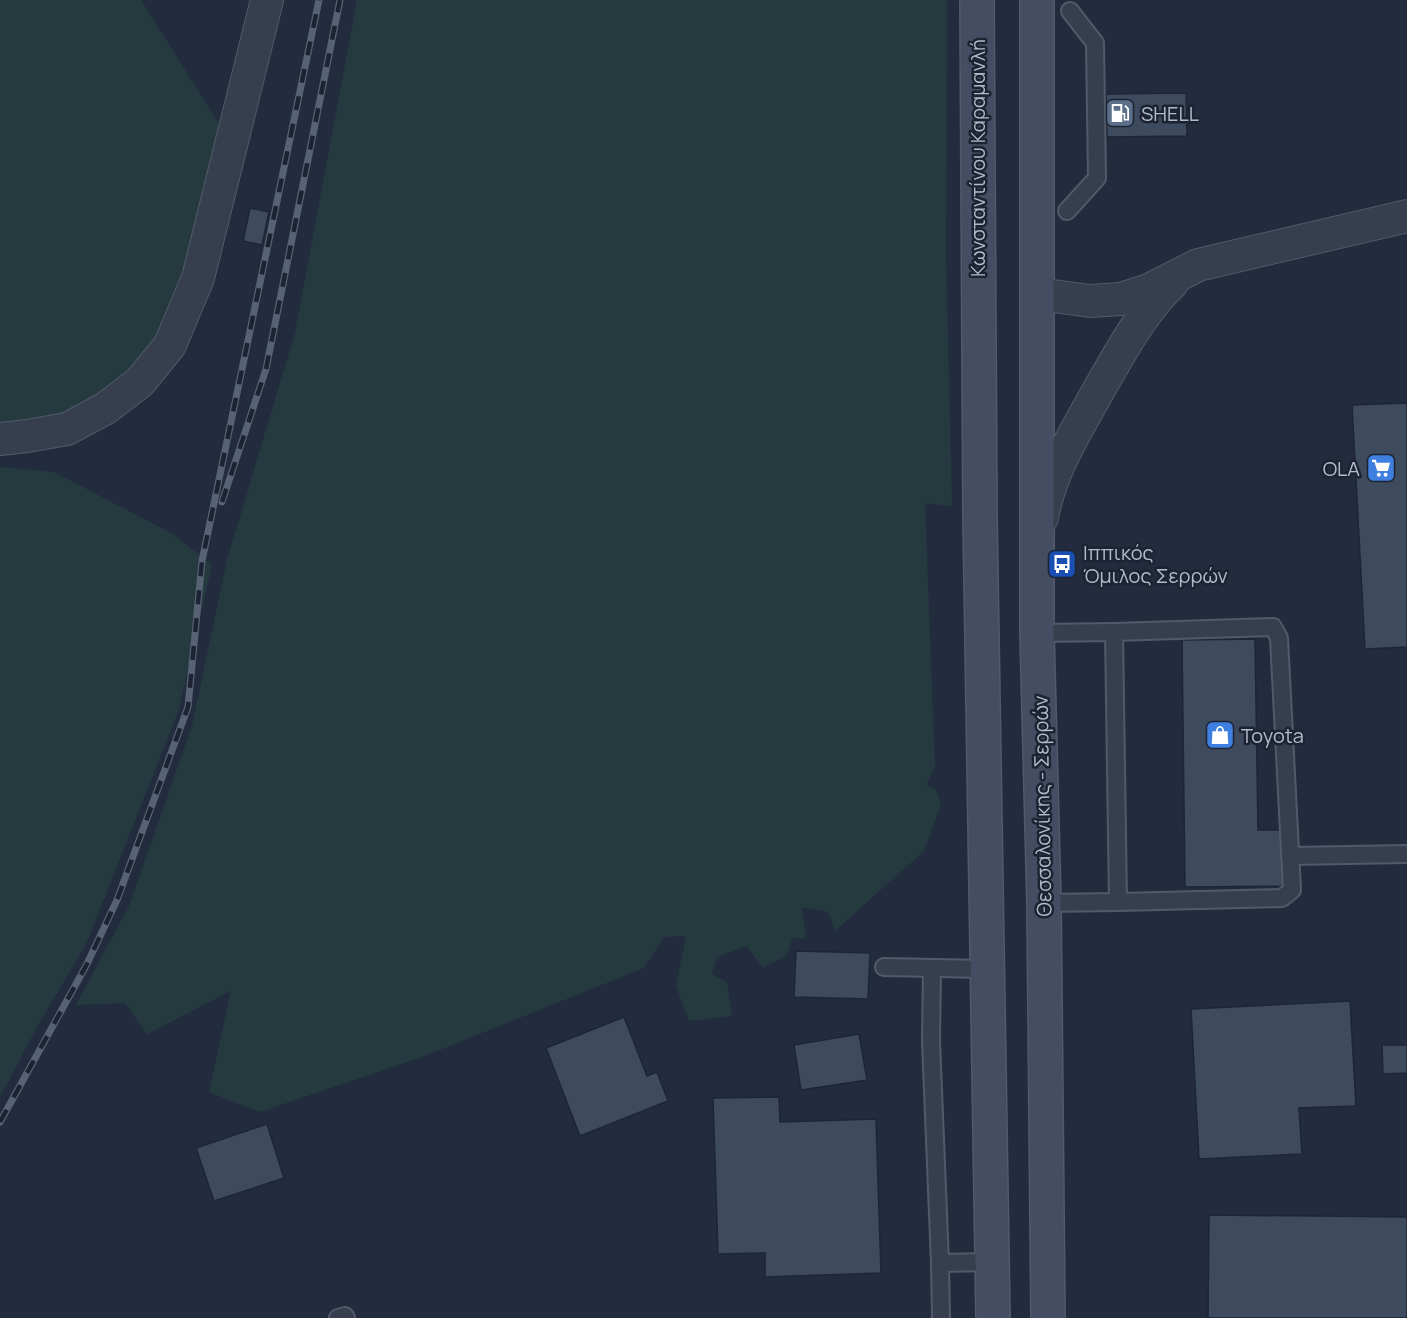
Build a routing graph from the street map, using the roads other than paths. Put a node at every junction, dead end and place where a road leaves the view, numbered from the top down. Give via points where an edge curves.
1 (267, 0) edge
2 (977, 0) edge
3 (1037, 0) edge
4 (1071, 11) dead end
5 (1067, 212) dead end
6 (1407, 216) edge
7 (1183, 272) junction
8 (1038, 294) junction
9 (0, 439) edge
10 (1037, 550) junction
11 (1114, 632) junction
12 (1037, 633) junction
13 (1407, 854) edge
14 (1290, 856) junction
15 (1118, 902) junction
16 (1044, 903) junction
17 (884, 967) dead end
18 (932, 968) junction
19 (987, 969) junction
20 (992, 1262) junction
21 (940, 1263) junction
22 (338, 1318) edge
23 (346, 1318) edge
24 (941, 1318) edge
25 (993, 1318) edge
26 (1048, 1318) edge

1 - 9 street via 198,278 170,345 140,382 106,408 67,429
2 - 19 main road, Κωνσταντίνου Καραμανλή
3 - 8 main road
4 - 5 lane via 1095,43 1097,178
6 - 7 street via 1226,258
7 - 8 street via 1143,292 1112,300
7 - 10 street via 1152,304 1073,436 1045,502
8 - 10 main road, Θεσσαλονίκης - Σερρών
10 - 12 main road, Θεσσαλονίκης - Σερρών
11 - 12 lane
11 - 14 lane via 1272,627 1279,638
11 - 15 lane
12 - 16 main road, Θεσσαλονίκης - Σερρών
13 - 14 lane
14 - 15 lane via 1292,890 1282,898
15 - 16 lane
16 - 26 main road, Θεσσαλονίκης - Σερρών
17 - 18 lane
18 - 19 lane
18 - 21 lane
19 - 20 main road
20 - 21 lane
20 - 25 main road
21 - 24 lane
22 - 23 lane

